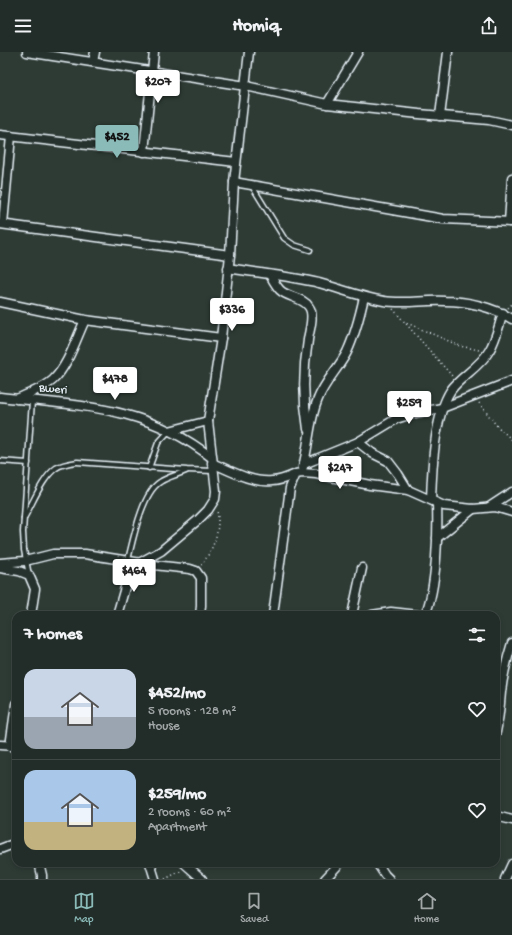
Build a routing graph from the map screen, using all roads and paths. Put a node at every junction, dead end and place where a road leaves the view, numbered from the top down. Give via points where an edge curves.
1 (27, 52) edge
2 (38, 52) edge
3 (95, 52) edge
4 (154, 52) edge
5 (249, 52) edge
6 (358, 52) edge
7 (448, 52) edge
8 (93, 62) junction
9 (151, 72) junction
10 (246, 86) junction
11 (327, 104) junction
12 (440, 116) junction
13 (512, 125) edge
14 (4, 137) edge
15 (144, 152) junction
16 (236, 162) junction
17 (512, 178) edge
18 (234, 182) junction
19 (252, 185) junction
20 (510, 222) edge
21 (2, 224) edge
22 (310, 250) dead end
23 (230, 255) junction
24 (228, 268) junction
25 (270, 275) junction
26 (364, 297) junction
27 (384, 301) junction
28 (0, 302) edge
29 (503, 313) junction
30 (512, 318) edge
31 (86, 320) junction
32 (405, 322) junction
33 (221, 338) junction
34 (489, 351) junction
35 (512, 381) edge
36 (458, 383) junction
37 (474, 396) junction
38 (0, 397) edge
39 (16, 399) junction
40 (32, 401) junction
41 (442, 408) junction
42 (208, 420) junction
43 (169, 431) junction
44 (309, 436) junction
45 (512, 440) edge
46 (358, 442) junction
47 (0, 460) edge
48 (28, 463) junction
49 (212, 464) junction
50 (304, 464) junction
51 (149, 468) junction
52 (187, 470) junction
53 (299, 473) junction
54 (408, 490) junction
55 (512, 492) edge
56 (215, 500) junction
57 (434, 502) junction
58 (489, 507) junction
59 (474, 509) junction
60 (512, 512) edge
61 (24, 518) junction
62 (437, 538) junction
63 (128, 560) junction
64 (25, 561) junction
65 (0, 563) edge
66 (139, 563) junction
67 (0, 568) edge
68 (362, 568) dead end
69 (196, 571) junction
70 (29, 575) junction
71 (32, 611) edge
72 (118, 611) edge
73 (200, 611) edge
74 (274, 611) edge
75 (353, 611) edge
76 (427, 611) edge
77 (512, 643) edge
78 (500, 715) edge
79 (0, 745) edge
80 (12, 746) edge
81 (500, 817) edge
82 (512, 820) edge
83 (12, 844) edge
84 (0, 849) edge
85 (512, 864) edge
86 (40, 867) edge
87 (151, 867) edge
88 (188, 867) edge
89 (336, 867) edge
90 (380, 867) edge
91 (42, 879) edge
92 (155, 879) edge
93 (202, 879) edge
94 (325, 879) edge
95 (390, 879) edge
96 (504, 879) edge

1 - 2 street
2 - 8 street
3 - 8 street
4 - 9 street
5 - 10 street
6 - 11 street
7 - 12 street
8 - 9 street
9 - 10 street
9 - 15 street
10 - 11 street
10 - 16 street
11 - 12 street
12 - 13 street via 489,120
14 - 15 street
14 - 21 street
15 - 16 street
16 - 18 street
17 - 20 street
18 - 19 street
18 - 23 street
19 - 20 street via 443,219
19 - 22 lane via 284,238 294,245
21 - 23 street
23 - 24 street
24 - 25 street
24 - 33 street
25 - 26 street via 318,283
25 - 44 street via 280,290 306,304 311,312 304,390
26 - 27 street
26 - 44 street via 346,353 317,400
27 - 29 street via 402,303 446,300
27 - 32 path
28 - 31 street
29 - 30 street
29 - 34 street
31 - 33 street
31 - 39 street via 62,370 42,388
32 - 34 path via 460,346
32 - 36 path
33 - 42 street
34 - 36 street
35 - 37 street
36 - 41 street via 452,388
37 - 41 street
37 - 45 path via 497,426
38 - 39 street, Bweri
39 - 40 street, Bweri
40 - 43 street, Bweri via 116,411
40 - 48 lane
41 - 46 street via 396,419
41 - 57 street via 433,467
42 - 43 street
42 - 49 street
43 - 49 street, Bweri via 185,438
43 - 51 lane via 158,443
44 - 50 street
46 - 50 street
46 - 54 street via 388,461
47 - 48 lane
48 - 61 lane
49 - 52 lane
49 - 53 street, Bweri via 263,481 274,482
49 - 56 street
50 - 53 street
51 - 52 lane
51 - 61 lane via 77,462 64,464 56,468 46,479
52 - 63 lane via 154,488 140,518
53 - 54 street
53 - 74 street via 290,488
54 - 57 street
55 - 58 street
56 - 66 street via 208,510 169,545
56 - 69 path via 218,514 215,538 211,552
57 - 59 street
57 - 62 street
58 - 59 street
58 - 60 street
59 - 62 street
61 - 64 lane
62 - 76 street
63 - 64 street via 85,554 53,554
63 - 66 street
64 - 65 street
64 - 70 lane
66 - 69 street
66 - 72 street via 130,571
67 - 70 street
68 - 75 street
69 - 73 street via 201,578
70 - 71 street via 35,589
77 - 78 street via 503,678
79 - 80 street
81 - 82 street
83 - 84 street
85 - 96 street
86 - 91 street
87 - 92 street
88 - 93 street
89 - 94 street
90 - 95 street

